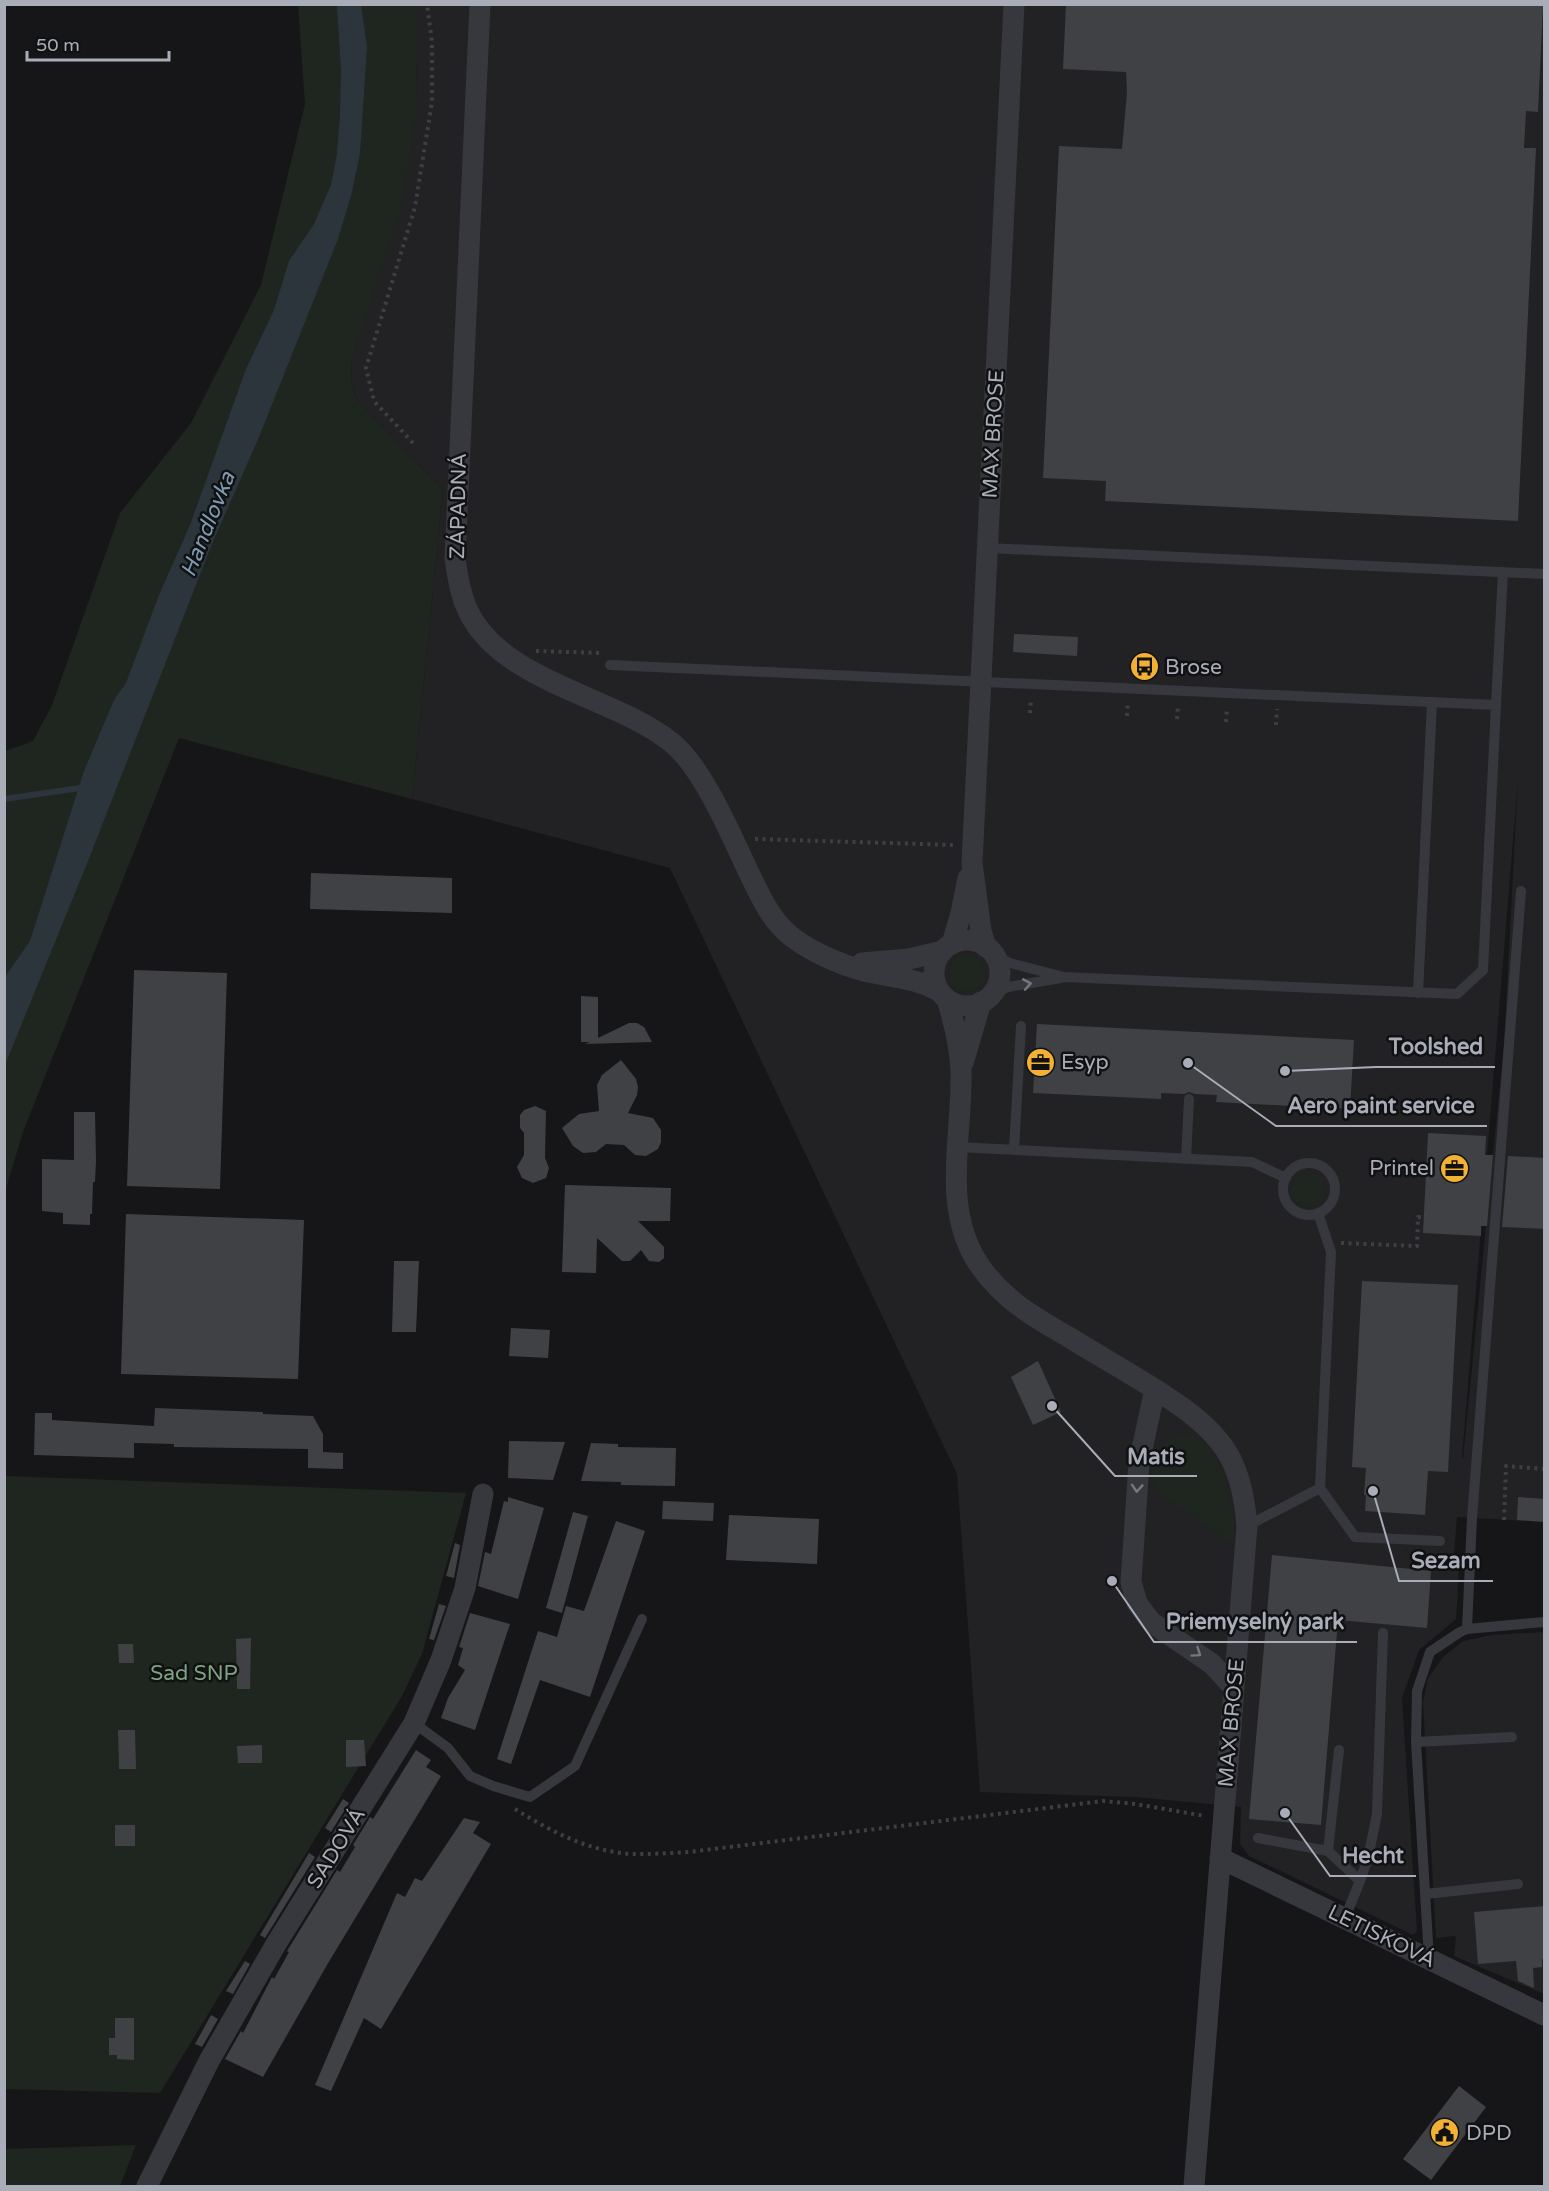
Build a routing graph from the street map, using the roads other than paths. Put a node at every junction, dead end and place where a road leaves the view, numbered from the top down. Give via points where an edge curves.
1 (480, 4) edge
2 (1014, 4) edge
3 (988, 548) junction
4 (1503, 572) junction
5 (1545, 574) edge
6 (610, 665) dead end
7 (981, 682) junction
8 (1432, 702) junction
9 (1496, 705) junction
10 (966, 854) junction
11 (1521, 891) dead end
12 (947, 947) junction
13 (991, 951) junction
14 (847, 964) junction
15 (1064, 977) junction
16 (1419, 993) junction
17 (943, 995) junction
18 (986, 999) junction
19 (1020, 1026) dead end
20 (961, 1070) junction
21 (1189, 1099) dead end
22 (957, 1147) junction
23 (1014, 1150) junction
24 (1186, 1159) junction
25 (1286, 1178) junction
26 (1318, 1213) junction
27 (1155, 1389) junction
28 (1320, 1488) junction
29 (483, 1494) dead end
30 (1246, 1526) junction
31 (1440, 1541) dead end
32 (642, 1619) dead end
33 (1545, 1622) edge
34 (1467, 1629) junction
35 (1383, 1633) dead end
36 (1234, 1688) junction
37 (414, 1723) junction
38 (1512, 1737) dead end
39 (1416, 1743) junction
40 (1339, 1750) dead end
41 (1258, 1838) dead end
42 (1328, 1851) junction
43 (1220, 1858) junction
44 (1360, 1881) junction
45 (1518, 1884) dead end
46 (1426, 1894) junction
47 (1346, 1918) junction
48 (1429, 1959) junction
49 (1545, 2015) edge
50 (147, 2187) edge
51 (1194, 2187) edge

1 - 14 street, ZÁPADNÁ via 455,559 460,590 482,633 497,649 527,668 643,724 686,756 701,778 764,904 789,935 815,953
2 - 3 street, MAX BROSE
3 - 4 lane
3 - 7 street, MAX BROSE
4 - 5 lane
4 - 9 lane
6 - 7 lane
7 - 8 lane
7 - 10 street, MAX BROSE
8 - 9 lane
8 - 16 lane
9 - 16 lane via 1483,970 1457,994
10 - 12 street, MAX BROSE
10 - 13 street, MAX BROSE via 981,932
11 - 34 lane via 1472,1518
12 - 13 street via 970,940
12 - 14 street, ZÁPADNÁ via 926,957
12 - 17 street, MAX BROSE via 936,961 934,973
13 - 15 lane via 1010,963
13 - 18 street, MAX BROSE via 1000,973 997,985
14 - 17 street, ZÁPADNÁ via 926,983
15 - 16 lane
18 -> 15 lane via 1008,987
17 - 18 street via 964,1006
17 - 20 street, MAX BROSE via 953,1020
18 - 20 street, MAX BROSE
19 - 23 lane
20 - 22 street, MAX BROSE
21 - 24 lane
22 - 23 lane
22 - 27 street, MAX BROSE via 962,1230 978,1264 1000,1292 1023,1310
23 - 24 lane
24 - 25 lane via 1252,1162
25 - 26 lane via 1283,1190 1290,1206 1300,1213
25 - 26 lane via 1294,1168 1308,1163 1328,1171 1334,1192 1329,1205
26 - 28 lane via 1331,1252
27 - 30 street, MAX BROSE via 1204,1425 1226,1450 1245,1500
27 -> 36 street via 1139,1463 1131,1582 1137,1603 1151,1622 1212,1664
28 - 30 lane
28 - 31 lane via 1355,1537
29 - 37 street, SADOVÁ via 465,1588
30 - 36 street, MAX BROSE
32 - 37 lane via 575,1766 530,1797 470,1776 448,1748
33 - 34 lane
34 - 39 lane via 1430,1652 1417,1691
35 - 44 lane via 1377,1814
36 - 43 street, MAX BROSE
37 - 50 street, SADOVÁ via 276,1944 209,2061
38 - 39 lane
39 - 46 lane
40 - 42 lane
41 - 42 lane
42 - 44 lane
43 - 47 street, LETISKOVÁ
43 - 51 street, MAX BROSE
44 - 47 lane
45 - 46 lane
46 - 48 lane
47 - 48 street, LETISKOVÁ
48 - 49 street, LETISKOVÁ

